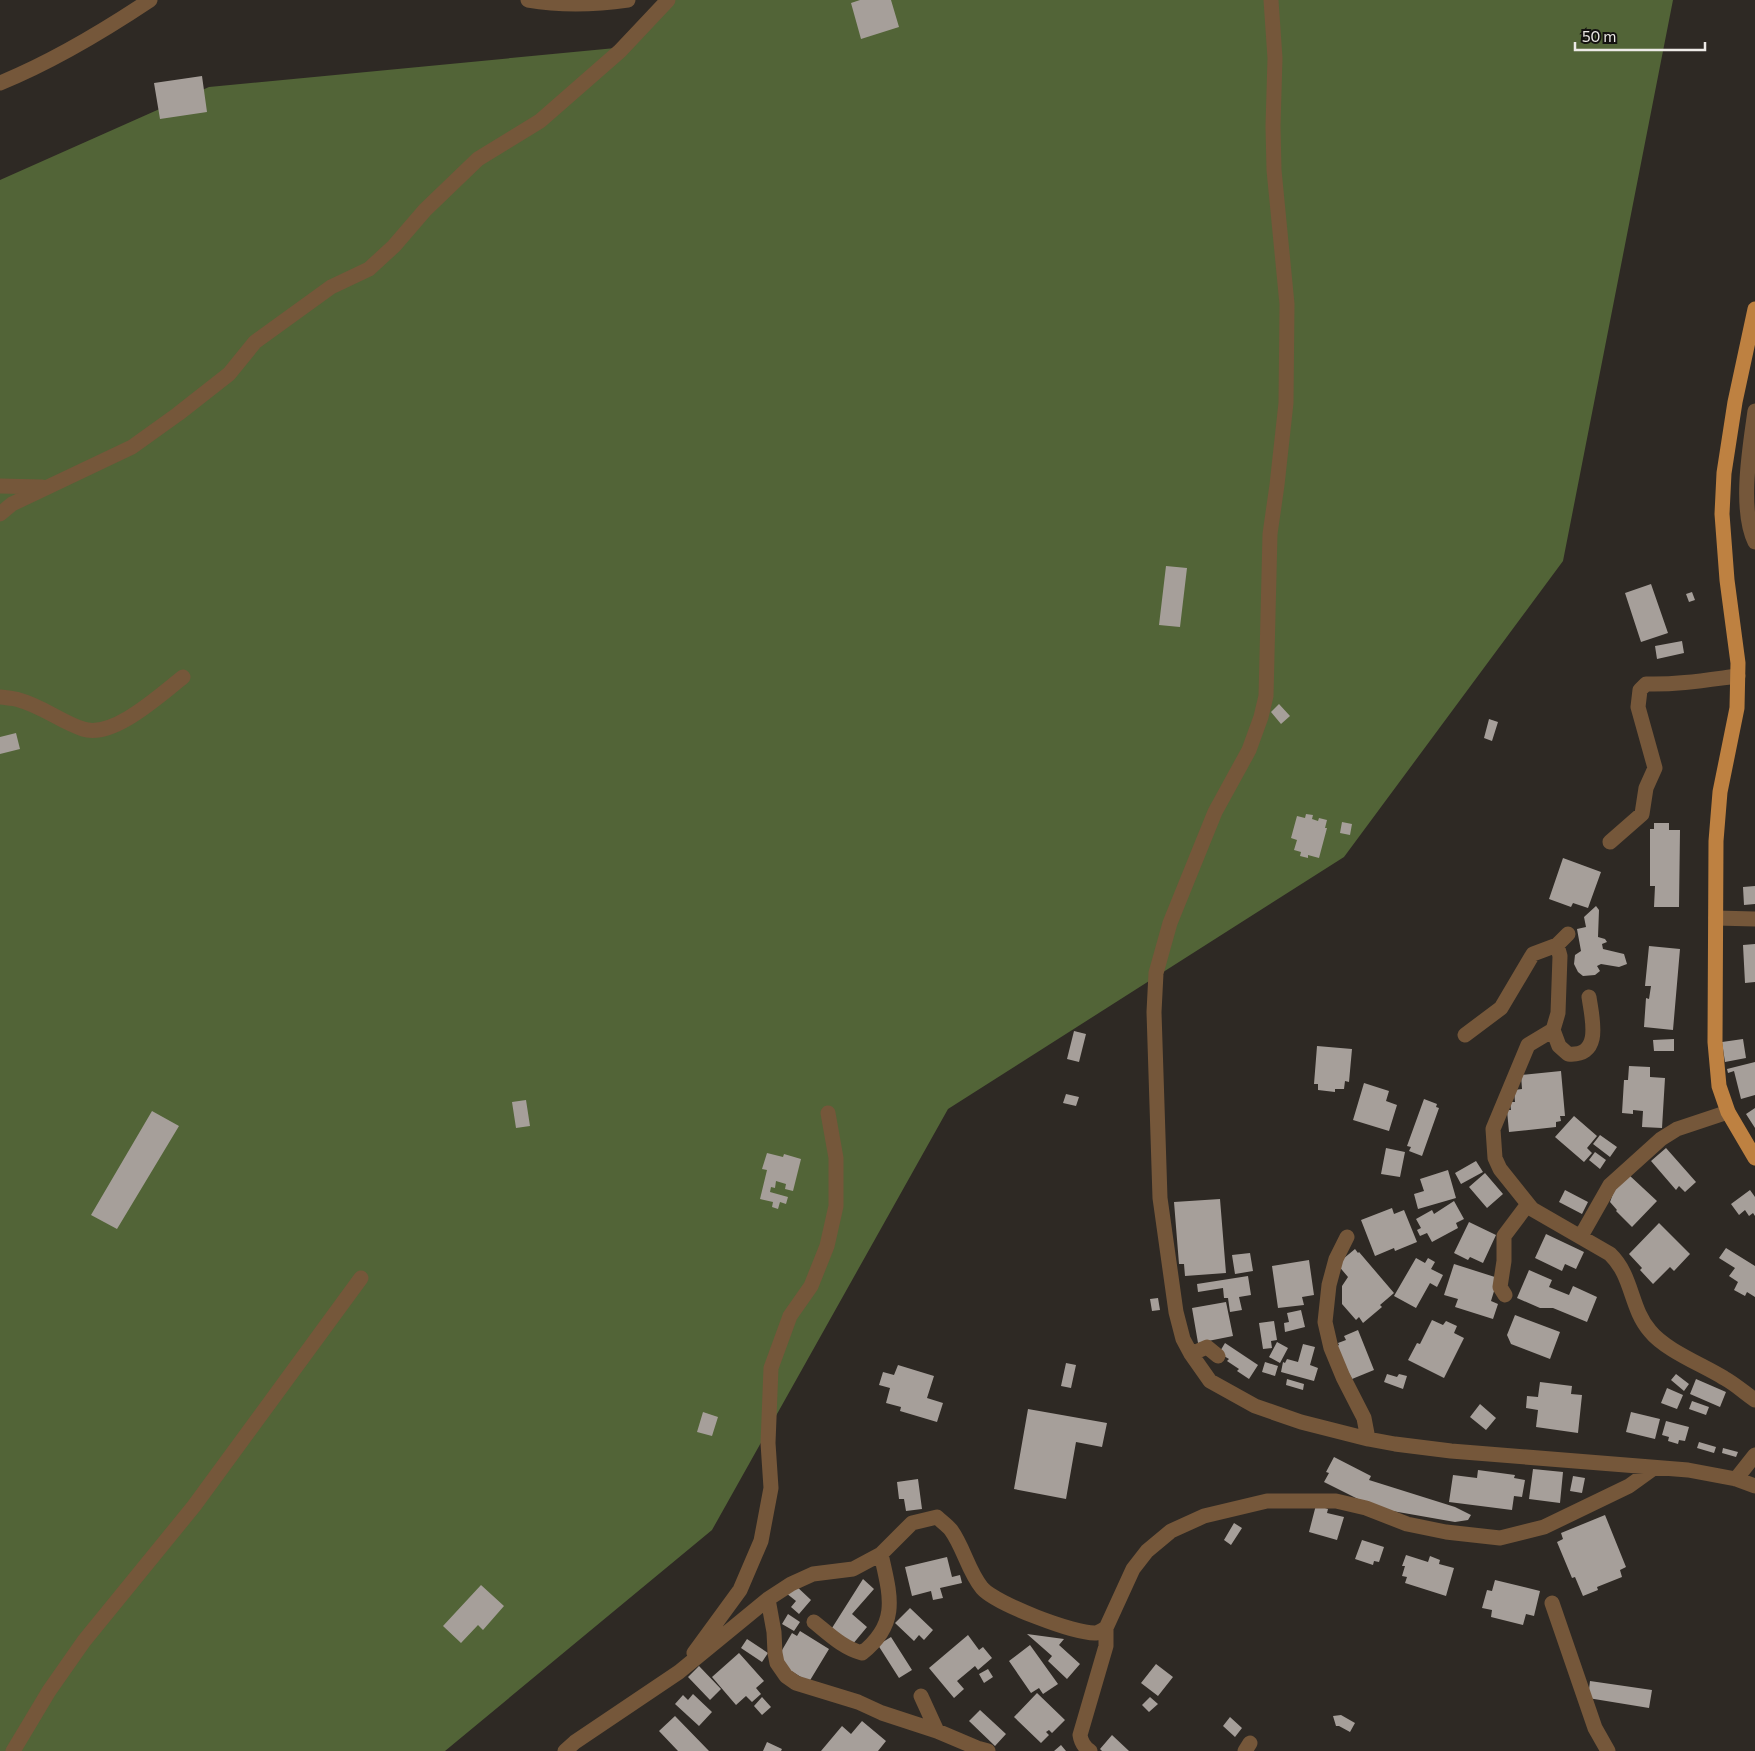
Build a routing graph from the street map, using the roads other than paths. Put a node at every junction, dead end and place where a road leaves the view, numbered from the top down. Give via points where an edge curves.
1 (150, 0) edge
2 (528, 0) edge
3 (628, 0) edge
4 (668, 0) edge
5 (1271, 0) edge
6 (0, 83) edge
7 (1755, 309) edge
8 (1750, 326) junction
9 (1755, 345) edge
10 (1755, 411) edge
11 (0, 486) edge
12 (46, 487) junction
13 (0, 514) edge
14 (1755, 542) edge
15 (1738, 676) junction
16 (183, 677) dead end
17 (0, 697) edge
18 (1610, 842) dead end
19 (1716, 918) junction
20 (1755, 919) edge
21 (1568, 934) dead end
22 (1557, 945) junction
23 (1589, 997) dead end
24 (1553, 1030) junction
25 (1465, 1035) dead end
26 (1728, 1112) junction
27 (828, 1113) dead end
28 (1755, 1158) edge
29 (1528, 1204) junction
30 (1580, 1236) junction
31 (1347, 1237) dead end
32 (361, 1278) dead end
33 (1506, 1295) dead end
34 (1191, 1354) junction
35 (1218, 1356) dead end
36 (1755, 1400) edge
37 (1368, 1439) junction
38 (1755, 1455) edge
39 (1654, 1468) junction
40 (1736, 1479) junction
41 (1755, 1486) edge
42 (881, 1554) junction
43 (768, 1599) junction
44 (1552, 1603) dead end
45 (814, 1622) dead end
46 (1106, 1628) junction
47 (679, 1672) junction
48 (921, 1696) dead end
49 (937, 1731) junction
50 (13, 1751) edge
51 (566, 1751) edge
52 (988, 1751) edge
53 (1090, 1751) edge
54 (1608, 1751) edge

1 - 6 street via 96,36
2 - 3 street via 579,5
4 - 12 street via 620,51 540,121 478,160 369,269 330,287 276,326 255,342 229,374 132,447
5 - 34 street via 1275,58 1274,170 1287,304 1286,403 1270,534 1266,696 1249,750 1215,812 1170,923 1156,973 1154,1012 1160,1198 1176,1312
7 - 8 main road
8 - 9 street
8 - 15 main road via 1729,436 1722,514
10 - 14 street via 1746,503
11 - 12 street
12 - 13 street via 12,504
15 - 18 street via 1646,684 1640,690 1638,706 1655,768 1646,788 1642,814
15 - 19 main road via 1737,708 1720,792
16 - 17 street via 138,712 115,726 98,730 84,730 19,700
19 - 20 street
19 - 26 main road via 1715,1042 1718,1086
21 - 22 street
22 - 24 street via 1560,956 1558,1013
22 - 25 street via 1533,954 1500,1008
23 - 24 street via 1593,1030 1587,1049 1582,1053 1568,1054 1558,1046
24 - 29 street via 1528,1044 1493,1129 1495,1158 1500,1169
26 - 28 main road
26 - 30 street via 1677,1129 1661,1139 1610,1185
27 - 47 street via 836,1158 836,1206 824,1254 811,1286 790,1316 771,1368 768,1443 771,1488 761,1541 740,1590
29 - 30 street
29 - 33 street via 1504,1236 1500,1287
30 - 36 street via 1620,1264 1640,1317 1650,1332
31 - 37 street via 1328,1285 1325,1322 1331,1348 1364,1418
32 - 50 street via 194,1506 84,1640
34 - 35 street via 1207,1347
34 - 37 street via 1210,1381 1255,1406
37 - 39 street via 1451,1451
38 - 40 street
39 - 40 street via 1688,1470
39 - 46 street via 1629,1486 1562,1519 1500,1538 1407,1524 1366,1508 1336,1501 1267,1501 1213,1513 1171,1531 1147,1551 1133,1569
40 - 41 street
42 - 43 street via 853,1568 802,1578
42 - 45 street via 890,1590 890,1605 881,1634 871,1646 862,1653 853,1651
42 - 46 street via 912,1523 937,1517 951,1530 983,1590 998,1600 1090,1633 1099,1633
43 - 47 street
43 - 49 street via 777,1663 786,1676 796,1683
44 - 54 street via 1595,1728
46 - 53 street via 1106,1646 1080,1735
47 - 51 street
48 - 49 street
49 - 52 street

